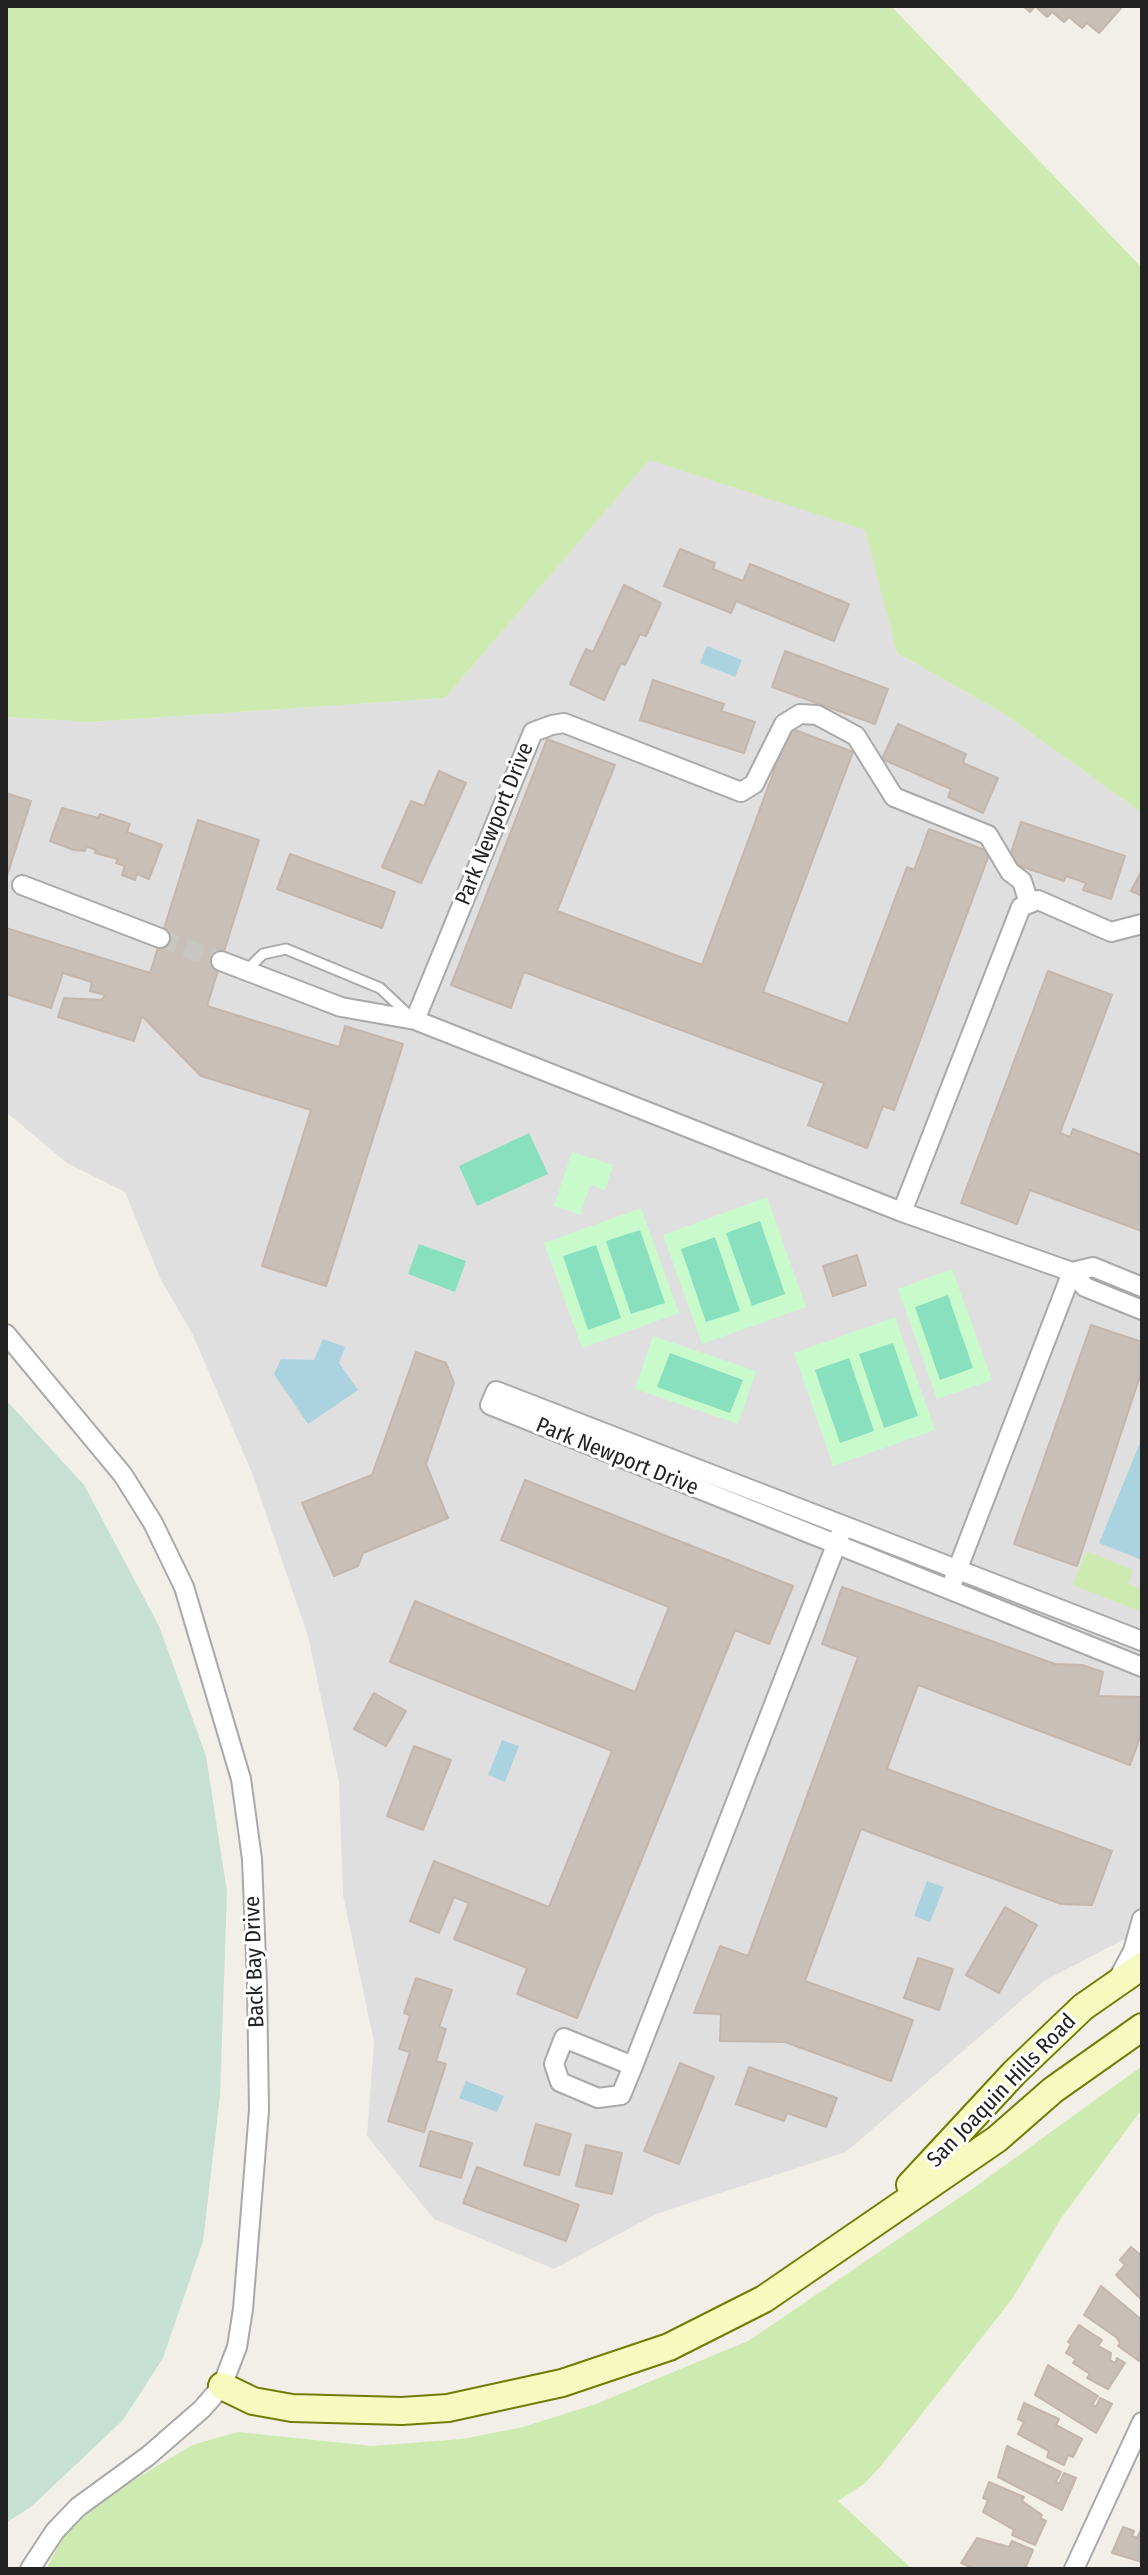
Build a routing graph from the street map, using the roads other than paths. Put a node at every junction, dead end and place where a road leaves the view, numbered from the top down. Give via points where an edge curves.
1 (22, 885) dead end
2 (1029, 903) junction
3 (1142, 924) edge
4 (160, 938) tunnel mouth
5 (221, 961) tunnel mouth
6 (246, 971) junction
7 (415, 1020) junction
8 (902, 1212) junction
9 (1072, 1272) junction
10 (1142, 1287) edge
11 (1142, 1310) edge
12 (6, 1334) edge
13 (843, 1524) junction
14 (836, 1545) junction
15 (957, 1570) junction
16 (949, 1591) junction
17 (1142, 1641) edge
18 (1142, 1667) edge
19 (1142, 1919) edge
20 (1142, 1966) edge
21 (1114, 1986) junction
22 (1142, 2027) edge
23 (633, 2066) dead end
24 (870, 2226) junction
25 (222, 2386) junction
26 (1142, 2422) edge
27 (30, 2569) edge
28 (1074, 2569) edge

1 - 4 street
2 - 3 street via 1038,900 1111,932
2 - 7 street, Park Newport Drive via 1022,881 1010,872 988,835 894,797 856,736 817,715 800,714 784,724 754,784 741,792 564,723 552,725 533,732
2 - 8 street via 1021,907
5 - 6 street
6 - 7 street via 341,1007
6 - 7 lane via 263,954 286,949 380,988
7 - 8 street
8 - 9 street
9 - 10 street via 1093,1267
9 - 11 street via 1085,1287
9 - 15 street
12 - 25 street, Back Bay Drive via 104,1447 158,1533 184,1587 241,1779 252,1859 259,2110 243,2309 237,2347
13 - 14 street
13 - 14 street, Park Newport Drive via 496,1391 490,1405
13 - 15 street, Park Newport Drive
14 - 16 street, Park Newport Drive
14 - 23 street
15 - 16 street
15 - 17 street, Park Newport Drive
16 - 18 street, Park Newport Drive
19 - 21 street via 1133,1951
20 - 21 street, San Joaquin Hills Road
21 - 24 street, San Joaquin Hills Road via 1083,2007 1014,2073
22 - 24 street, San Joaquin Hills Road via 1053,2090 997,2139
24 - 25 street, San Joaquin Hills Road via 764,2299 705,2331 562,2383 498,2400 402,2411 345,2411 253,2401
25 - 27 street, Back Bay Drive via 180,2430 78,2507
26 - 28 street

